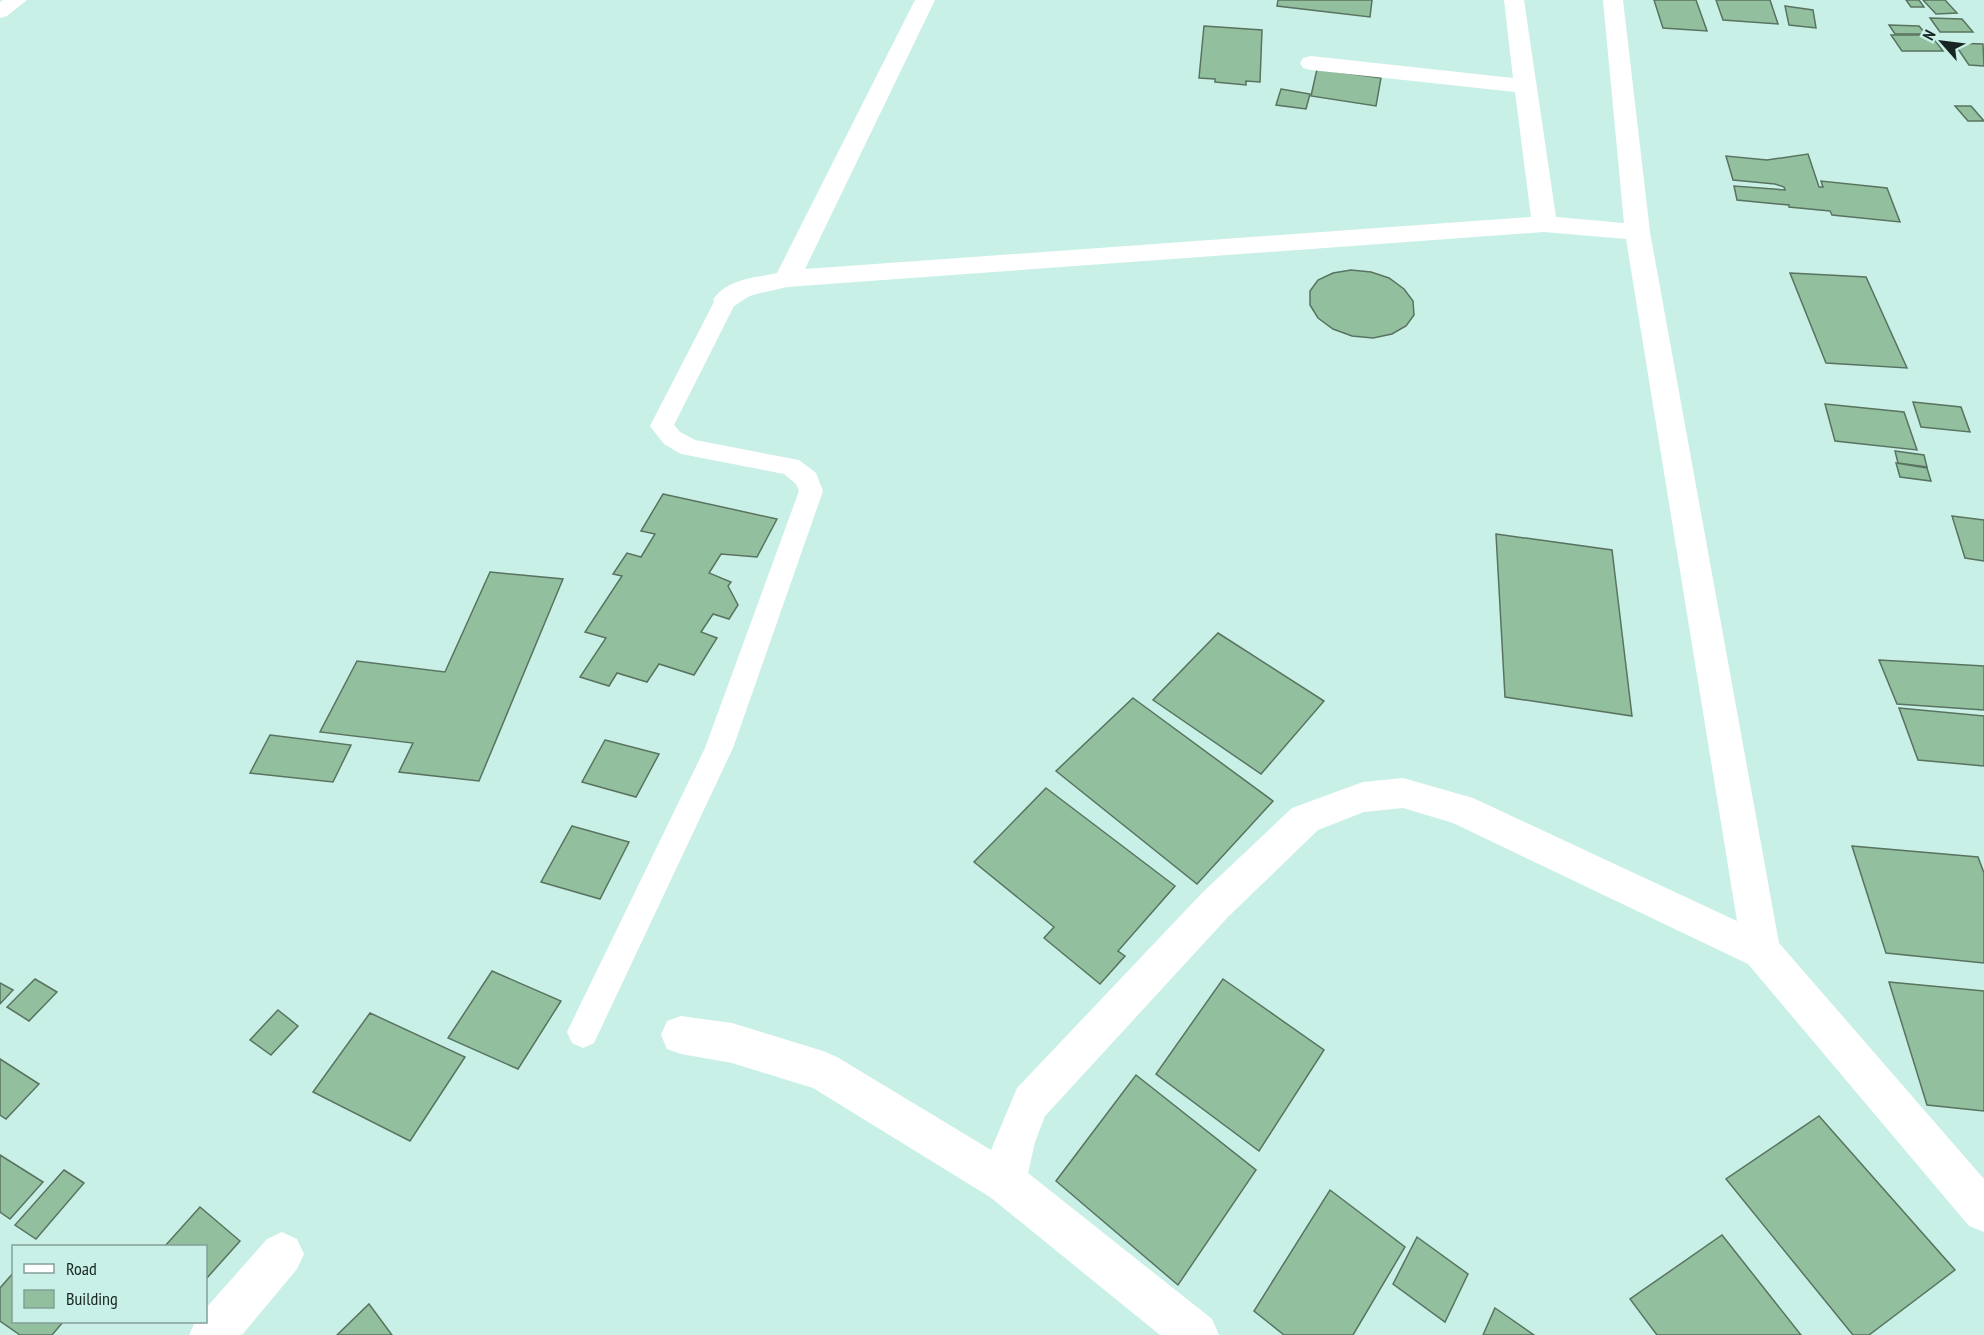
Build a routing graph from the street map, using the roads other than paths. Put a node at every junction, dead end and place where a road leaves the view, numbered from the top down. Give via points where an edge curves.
1 (17, 0) edge
2 (926, 0) edge
3 (1514, 0) edge
4 (1613, 0) edge
5 (0, 12) edge
6 (1311, 63) dead end
7 (1524, 86) junction
8 (1544, 224) junction
9 (1637, 232) junction
10 (787, 279) junction
11 (726, 300) joint
12 (1761, 951) junction
13 (583, 1032) dead end
14 (681, 1035) dead end
15 (1005, 1182) junction
16 (1984, 1211) edge
17 (282, 1254) dead end
18 (212, 1335) edge
19 (1196, 1335) edge

1 - 5 street
2 - 10 street
3 - 7 street
4 - 9 street
6 - 7 street
7 - 8 street
8 - 9 street
8 - 10 street
9 - 12 street
10 - 11 street via 741,289
11 - 13 lane via 662,426 689,448 791,466 807,479 811,491 719,748
12 - 15 street via 1460,809 1403,793 1363,796 1305,819 1215,905 1031,1102 1014,1142
12 - 16 street
14 - 15 street via 732,1043 823,1071
15 - 19 street
17 - 18 street

